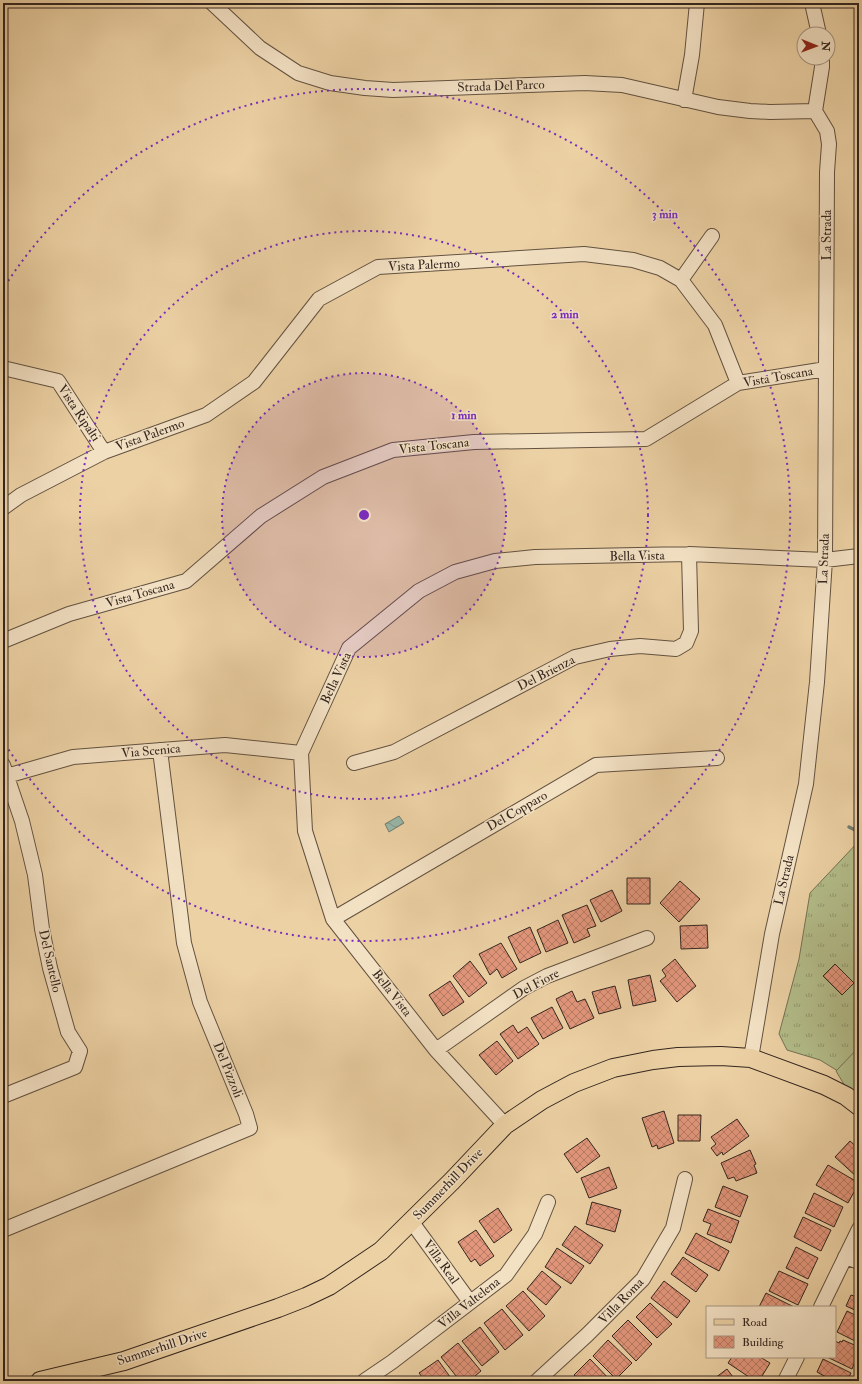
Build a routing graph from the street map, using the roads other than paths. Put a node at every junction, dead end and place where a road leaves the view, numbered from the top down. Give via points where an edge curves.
1 (212, 3) edge
2 (698, 3) edge
3 (812, 3) edge
4 (817, 26) edge
5 (822, 66) edge
6 (684, 100) junction
7 (815, 111) junction
8 (712, 236) dead end
9 (681, 280) junction
10 (3, 368) edge
11 (826, 369) junction
12 (738, 383) junction
13 (104, 452) junction
14 (3, 508) edge
15 (689, 554) junction
16 (859, 556) edge
17 (825, 560) junction
18 (3, 641) edge
19 (160, 750) junction
20 (301, 753) junction
21 (717, 758) dead end
22 (354, 763) dead end
23 (4, 772) edge
24 (333, 919) junction
25 (647, 938) dead end
26 (436, 1050) junction
27 (751, 1058) junction
28 (3, 1096) edge
29 (859, 1106) edge
30 (505, 1125) junction
31 (685, 1179) dead end
32 (548, 1202) dead end
33 (412, 1221) junction
34 (859, 1228) edge
35 (3, 1230) edge
36 (845, 1257) junction
37 (859, 1262) edge
38 (470, 1302) junction
39 (822, 1306) edge
40 (796, 1358) edge
41 (40, 1381) edge
42 (364, 1381) edge
43 (537, 1381) edge
44 (785, 1381) edge

1 - 6 street, Strada Del Parco via 260,48 298,73 330,83 393,90 585,83 622,85
2 - 6 street
3 - 4 street
5 - 7 street
6 - 7 street, Strada Del Parco via 750,111
7 - 11 street, La Strada via 827,131 829,144
8 - 9 street
9 - 12 street, Vista Palermo via 715,325
9 - 13 street, Vista Palermo via 660,268 633,260 584,254 378,268 319,299 254,382 206,415
10 - 13 street, Vista Ripalti via 58,381
11 - 12 street, Vista Toscana
11 - 17 street, La Strada
12 - 18 street, Vista Toscana via 646,439 474,442 394,450 323,478 261,516 186,581 69,614
13 - 14 street, Vista Palermo via 21,495
15 - 17 street, Bella Vista
15 - 20 street, Bella Vista via 535,557 495,561 455,572 437,581 419,591 349,648
15 - 22 street, Del Brienza via 691,631 686,643 676,649 640,646 610,649 575,657 394,752
16 - 17 street, Bella Vista
17 - 27 street, La Strada via 817,682 806,784 772,934
19 - 20 street, Via Scenica via 224,744
19 - 23 street, Via Scenica via 72,757
19 - 35 street, Del Pizzoli via 184,943 200,1002 250,1128
20 - 24 street, Bella Vista via 305,831
21 - 24 street, Del Copparo via 596,765
23 - 28 street, Del Santello via 22,821 35,875 50,968 68,1032 80,1051 75,1067
24 - 26 street, Bella Vista
25 - 26 street, Del Fiore via 547,976 524,988
26 - 30 street, Bella Vista
27 - 29 main road, Summerhill Drive via 824,1085
27 - 30 main road, Summerhill Drive via 678,1057 613,1068 574,1082
30 - 33 main road, Summerhill Drive
31 - 43 street, Villa Roma via 673,1228 643,1279
32 - 38 street, Villa Valtelena via 536,1234 506,1275
33 - 38 street, Villa Real
33 - 41 main road, Summerhill Drive via 381,1251 329,1286 306,1297 124,1361
34 - 36 street
36 - 37 street
36 - 39 street
38 - 42 street, Villa Valtelena
40 - 44 street

